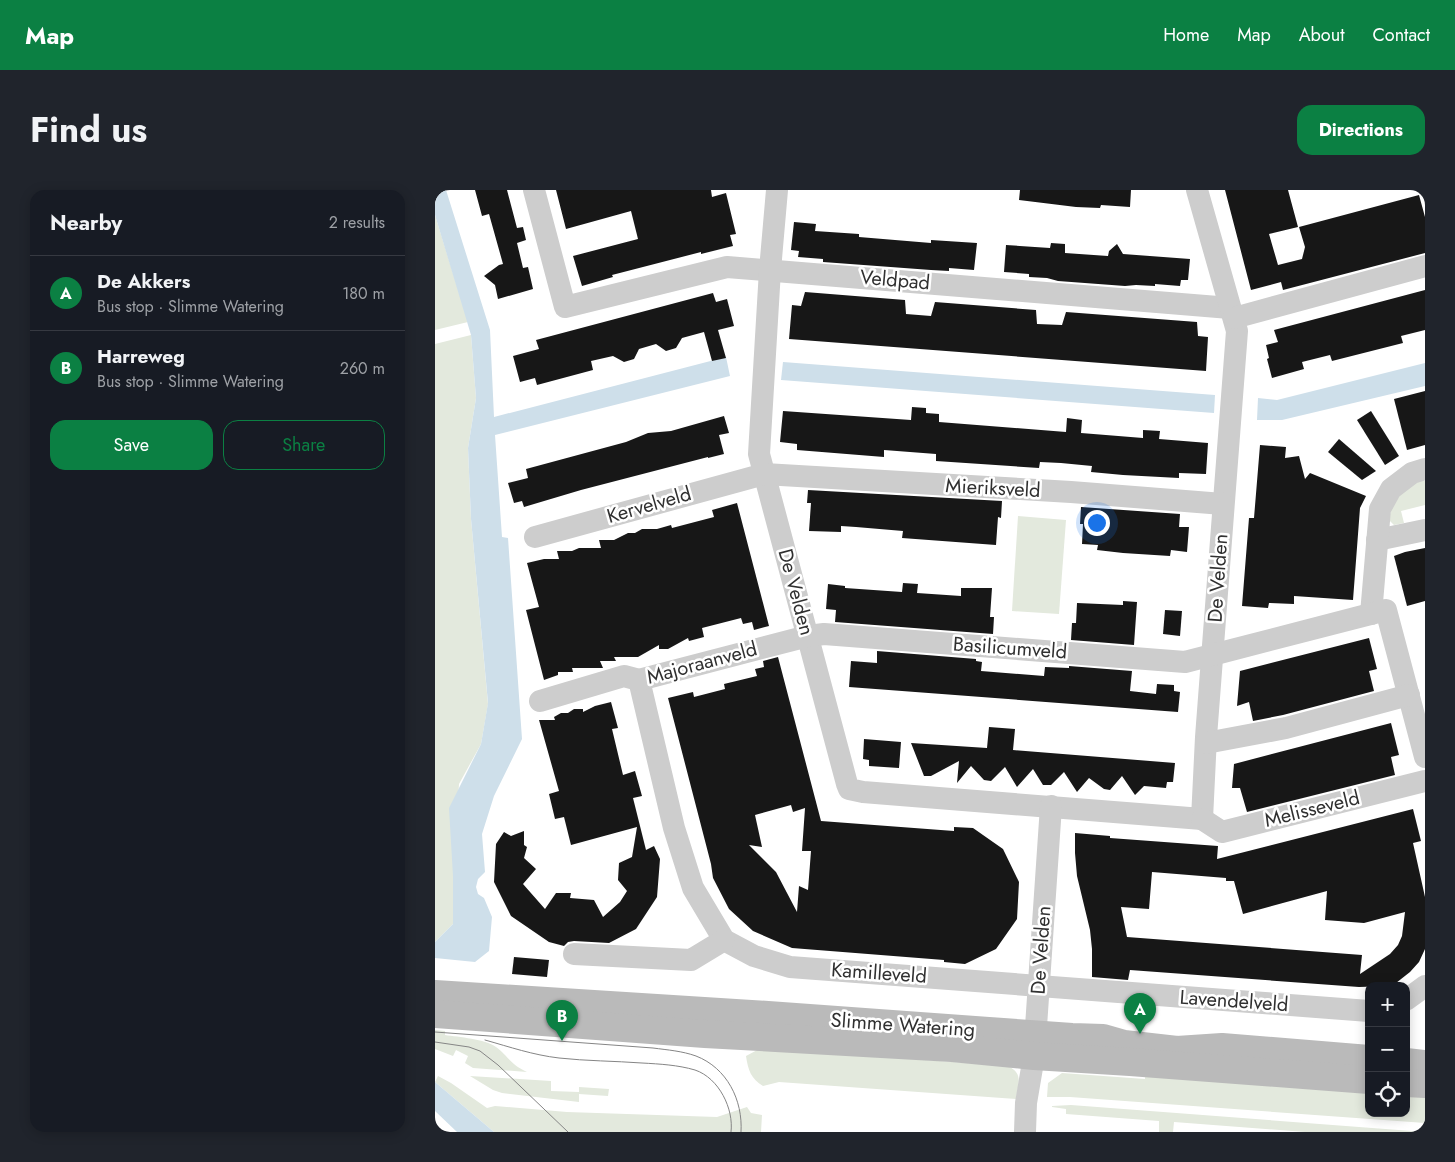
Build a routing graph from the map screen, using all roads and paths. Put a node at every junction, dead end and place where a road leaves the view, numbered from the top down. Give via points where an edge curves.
1 (534, 190) edge
2 (777, 190) edge
3 (1197, 190) edge
4 (1425, 266) edge
5 (770, 270) junction
6 (1232, 313) junction
7 (1425, 469) edge
8 (763, 474) junction
9 (1223, 504) junction
10 (1425, 530) edge
11 (535, 537) dead end
12 (1377, 540) junction
13 (1379, 612) junction
14 (808, 636) junction
15 (1212, 655) junction
16 (639, 680) junction
17 (1409, 695) junction
18 (540, 701) dead end
19 (1206, 743) junction
20 (1425, 757) edge
21 (1425, 781) edge
22 (1051, 806) junction
23 (1202, 819) junction
24 (724, 940) junction
25 (574, 954) dead end
26 (1039, 986) junction
27 (1425, 986) edge
28 (435, 994) edge
29 (1410, 997) edge
30 (1365, 1011) edge
31 (435, 1014) edge
32 (1035, 1045) junction
33 (1365, 1059) edge
34 (1410, 1062) edge
35 (1425, 1064) edge
36 (1365, 1080) edge
37 (1410, 1083) edge
38 (1425, 1084) edge
39 (1031, 1131) edge

1 - 5 street, Veldpad via 565,307 727,267
2 - 5 street, De Velden
3 - 6 street, De Velden
4 - 6 street, Veldpad
5 - 6 street, Veldpad
5 - 8 street, De Velden via 759,454
6 - 9 street, De Velden via 1237,331
7 - 12 street via 1411,473 1391,489 1380,509
8 - 9 street, Mieriksveld
8 - 11 street, Kervelveld
8 - 14 street, De Velden
9 - 15 street, De Velden
10 - 12 street
12 - 13 street
13 - 15 street, Basilicumveld
13 - 17 street
14 - 15 street, Basilicumveld via 824,634 1185,662
14 - 16 street, Majoraanveld
14 - 22 street, De Velden via 849,789
15 - 19 street, De Velden
16 - 18 street, Majoraanveld via 623,676
16 - 24 street via 674,828 693,888
17 - 19 street via 1286,728
17 - 20 street
19 - 23 street, De Velden
21 - 23 street, Melisseveld via 1221,832
22 - 23 street, De Velden
22 - 26 street, De Velden
24 - 25 street via 691,960
24 - 26 street, Kamilleveld via 754,956 790,967
26 - 30 street, Lavendelveld
26 - 32 street, De Velden
27 - 29 street
28 - 32 street, Slimme Watering
31 - 32 street, Slimme Watering via 952,1048
32 - 33 street, Slimme Watering via 1103,1038 1124,1044 1177,1050 1222,1047
32 - 36 street, Slimme Watering via 1130,1062
32 - 39 street, De Velden via 1027,1103
34 - 35 street
37 - 38 street

